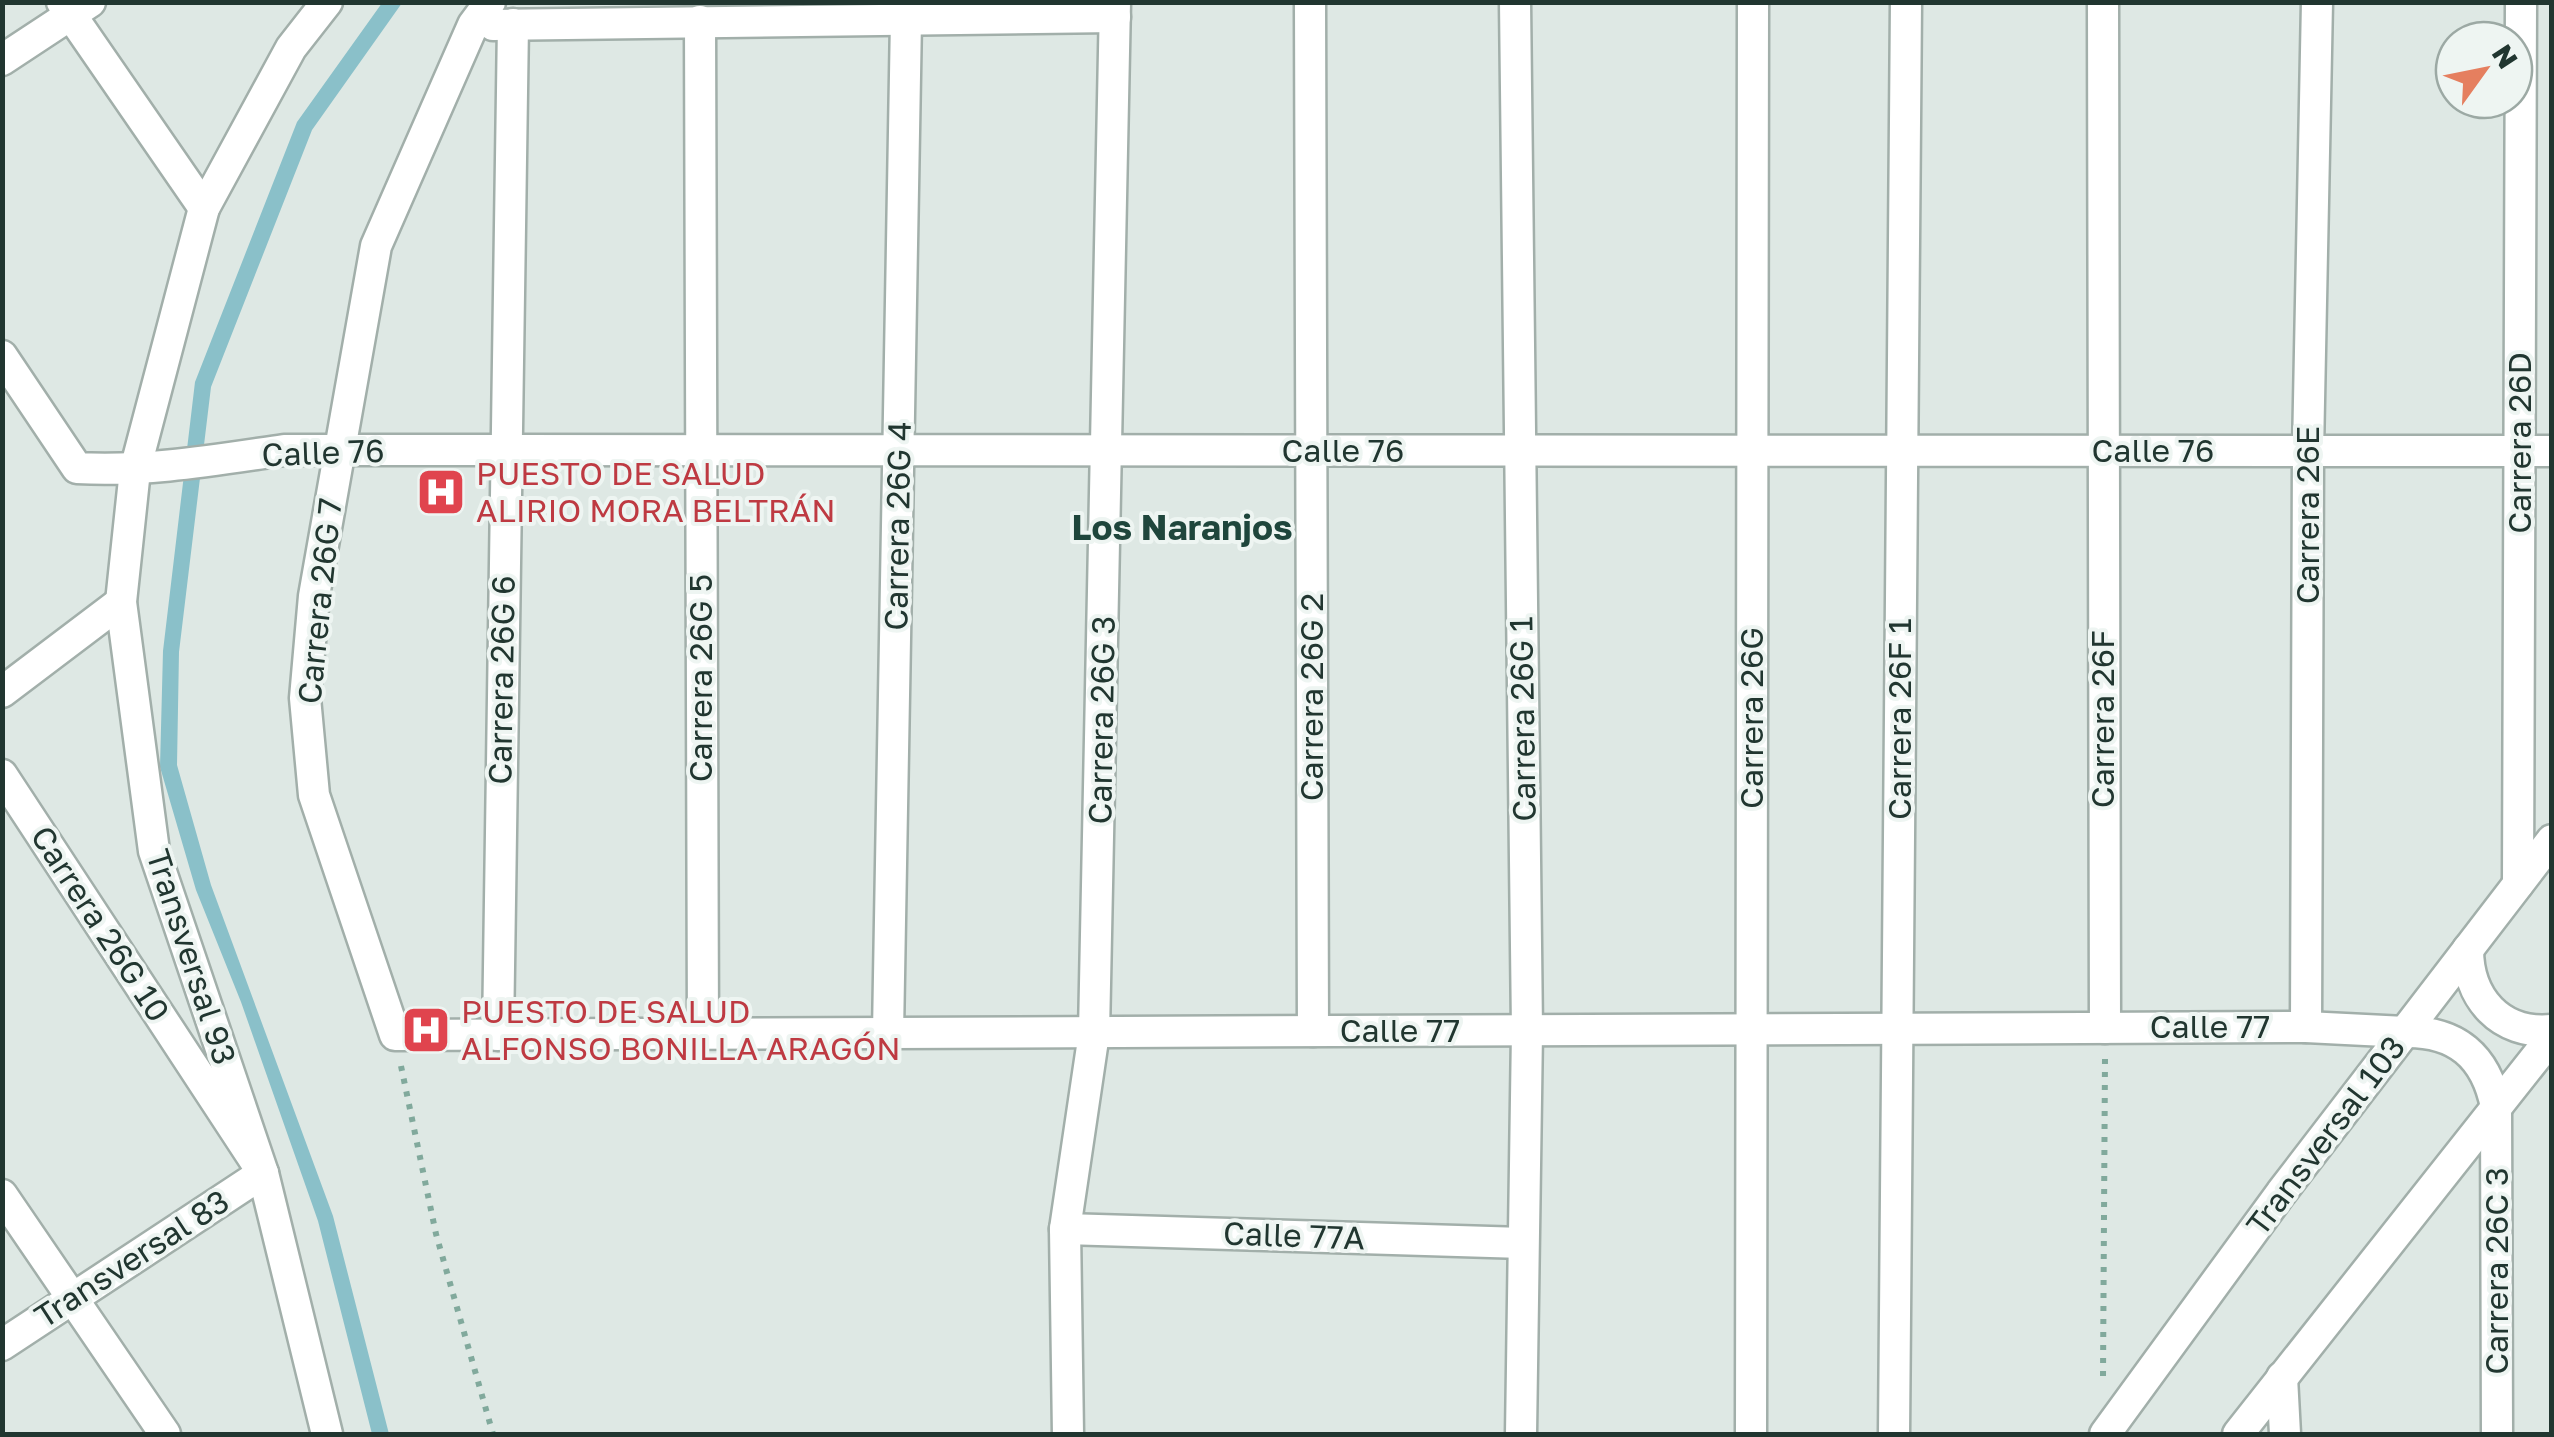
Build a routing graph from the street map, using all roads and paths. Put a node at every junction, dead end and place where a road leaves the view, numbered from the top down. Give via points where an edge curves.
1 (327, 2) edge
2 (1310, 2) edge
3 (1515, 2) edge
4 (1753, 2) edge
5 (1906, 2) edge
6 (2103, 2) edge
7 (2317, 2) edge
8 (2521, 2) edge
9 (74, 7) edge
10 (1115, 10) edge
11 (481, 14) edge
12 (906, 20) junction
13 (700, 21) junction
14 (513, 24) junction
15 (2, 60) edge
16 (204, 208) junction
17 (2, 356) edge
18 (339, 450) junction
19 (505, 450) junction
20 (900, 450) junction
21 (1109, 450) junction
22 (1519, 450) junction
23 (700, 451) junction
24 (1311, 451) junction
25 (1752, 451) junction
26 (1902, 451) junction
27 (2102, 451) junction
28 (2308, 451) junction
29 (2520, 452) junction
30 (2552, 452) edge
31 (145, 469) junction
32 (122, 602) junction
33 (2, 692) edge
34 (2, 775) edge
35 (2552, 840) edge
36 (2518, 884) junction
37 (2468, 949) junction
38 (2306, 1027) junction
39 (2105, 1028) junction
40 (1751, 1029) junction
41 (1898, 1029) junction
42 (1527, 1030) junction
43 (1312, 1031) junction
44 (2404, 1032) junction
45 (888, 1033) junction
46 (1094, 1033) junction
47 (703, 1034) junction
48 (2552, 1034) edge
49 (395, 1035) junction
50 (498, 1035) junction
51 (2496, 1106) junction
52 (263, 1173) junction
53 (2, 1195) edge
54 (1065, 1229) junction
55 (1523, 1244) junction
56 (71, 1298) junction
57 (2, 1345) edge
58 (2282, 1377) junction
59 (2103, 1396) dead end
60 (165, 1434) edge
61 (327, 1434) edge
62 (493, 1434) edge
63 (1068, 1434) edge
64 (1521, 1434) edge
65 (1751, 1434) edge
66 (1894, 1434) edge
67 (2104, 1434) edge
68 (2238, 1434) edge
69 (2284, 1434) edge
70 (2497, 1434) edge

1 - 16 street, Transversal 93 via 291,48
2 - 24 street, Carrera 26G 2
3 - 22 street, Carrera 26G 1
4 - 25 street, Carrera 26G
5 - 26 street, Carrera 26F 1
6 - 27 street, Carrera 26F
7 - 28 street, Carrera 26E
8 - 29 street, Carrera 26D
9 - 15 street
9 - 16 street
10 - 12 street
10 - 21 street, Carrera 26G 3
11 - 14 street
11 - 18 street, Carrera 26G 7 via 376,246
12 - 13 street
12 - 20 street, Carrera 26G 4
13 - 14 street
13 - 23 street, Carrera 26G 5
14 - 19 street, Carrera 26G 6
16 - 31 street, Transversal 93
17 - 31 street, Calle 76 via 77,468
18 - 19 street, Calle 76
18 - 31 street, Calle 76 via 284,450
18 - 49 street, Carrera 26G 7 via 311,630 305,698 310,757 314,796
19 - 23 street, Calle 76
19 - 50 street, Carrera 26G 6
20 - 21 street, Calle 76
20 - 23 street, Calle 76
20 - 45 street, Carrera 26G 4
21 - 24 street, Calle 76
21 - 46 street, Carrera 26G 3
22 - 24 street, Calle 76
22 - 25 street, Calle 76
22 - 42 street, Carrera 26G 1
23 - 47 street, Carrera 26G 5
24 - 43 street, Carrera 26G 2
25 - 26 street, Calle 76
25 - 40 street, Carrera 26G
26 - 27 street, Calle 76
26 - 41 street, Carrera 26F 1
27 - 28 street, Calle 76
27 - 39 street, Carrera 26F
28 - 29 street, Calle 76
28 - 38 street, Carrera 26E
29 - 30 street, Calle 76
29 - 36 street, Carrera 26D
31 - 32 street, Transversal 93
32 - 33 street
32 - 52 street, Transversal 93 via 154,850
34 - 52 street, Carrera 26G 10
35 - 36 street, Transversal 103
36 - 37 street, Transversal 103
37 - 44 street, Transversal 103
37 - 48 street via 2484,1006 2517,1028
38 - 39 street, Calle 77
38 - 44 street, Calle 77
39 - 41 street, Calle 77
39 - 59 path
40 - 41 street, Calle 77
40 - 42 street, Calle 77
40 - 65 street, Carrera 26G
41 - 66 street, Carrera 26F 1
42 - 43 street, Calle 77
42 - 55 street, Carrera 26G 1
43 - 46 street, Calle 77
44 - 51 street, Calle 77 via 2431,1032 2477,1057
44 - 67 street, Transversal 103
45 - 46 street, Calle 77
45 - 47 street, Calle 77
46 - 54 street, Carrera 26G 3
47 - 50 street, Calle 77
48 - 51 street
49 - 50 street, Calle 77
49 - 62 path via 436,1234
51 - 58 street
51 - 70 street, Carrera 26C 3
52 - 56 street, Transversal 83
52 - 61 street, Transversal 93
53 - 56 street
54 - 55 street, Calle 77A
54 - 63 street, Carrera 26G 3
55 - 64 street, Carrera 26G 1
56 - 57 street, Transversal 83
56 - 60 street
58 - 68 street
58 - 69 street

